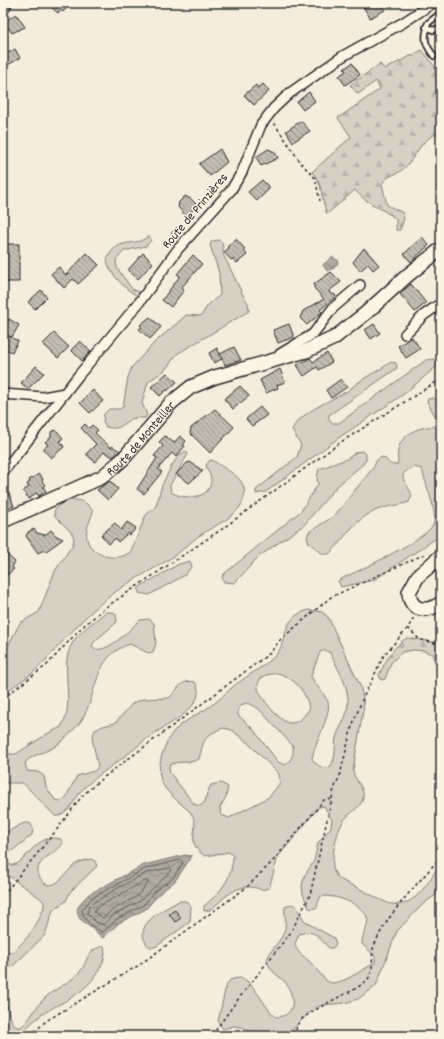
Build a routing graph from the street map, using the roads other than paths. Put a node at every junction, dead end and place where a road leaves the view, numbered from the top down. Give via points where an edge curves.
1 (5, 3) edge
2 (433, 3) edge
3 (3, 7) edge
4 (441, 13) edge
5 (441, 28) edge
6 (427, 29) junction
7 (434, 56) dead end
8 (441, 249) edge
9 (360, 285) dead end
10 (441, 303) edge
11 (405, 334) dead end
12 (277, 359) junction
13 (65, 393) junction
14 (3, 394) edge
15 (3, 472) edge
16 (3, 521) edge
17 (437, 554) edge
18 (441, 603) edge

1 - 3 street
2 - 13 street, Route de Prinzières via 335,61 283,99 268,115 231,190 178,249 138,304
4 - 6 lane via 428,23
5 - 6 lane
6 - 7 lane via 427,46
8 - 12 street, Route de Monteiller via 337,335 312,348
9 - 12 street, Route de Monteiller via 333,308 313,334 280,354
10 - 11 street
12 - 16 street, Route de Monteiller via 206,380 191,387 171,403 125,456 102,477
13 - 14 street via 43,397
13 - 15 street, Route de Prinzières
17 - 18 street via 410,587 409,597 418,608 429,609

